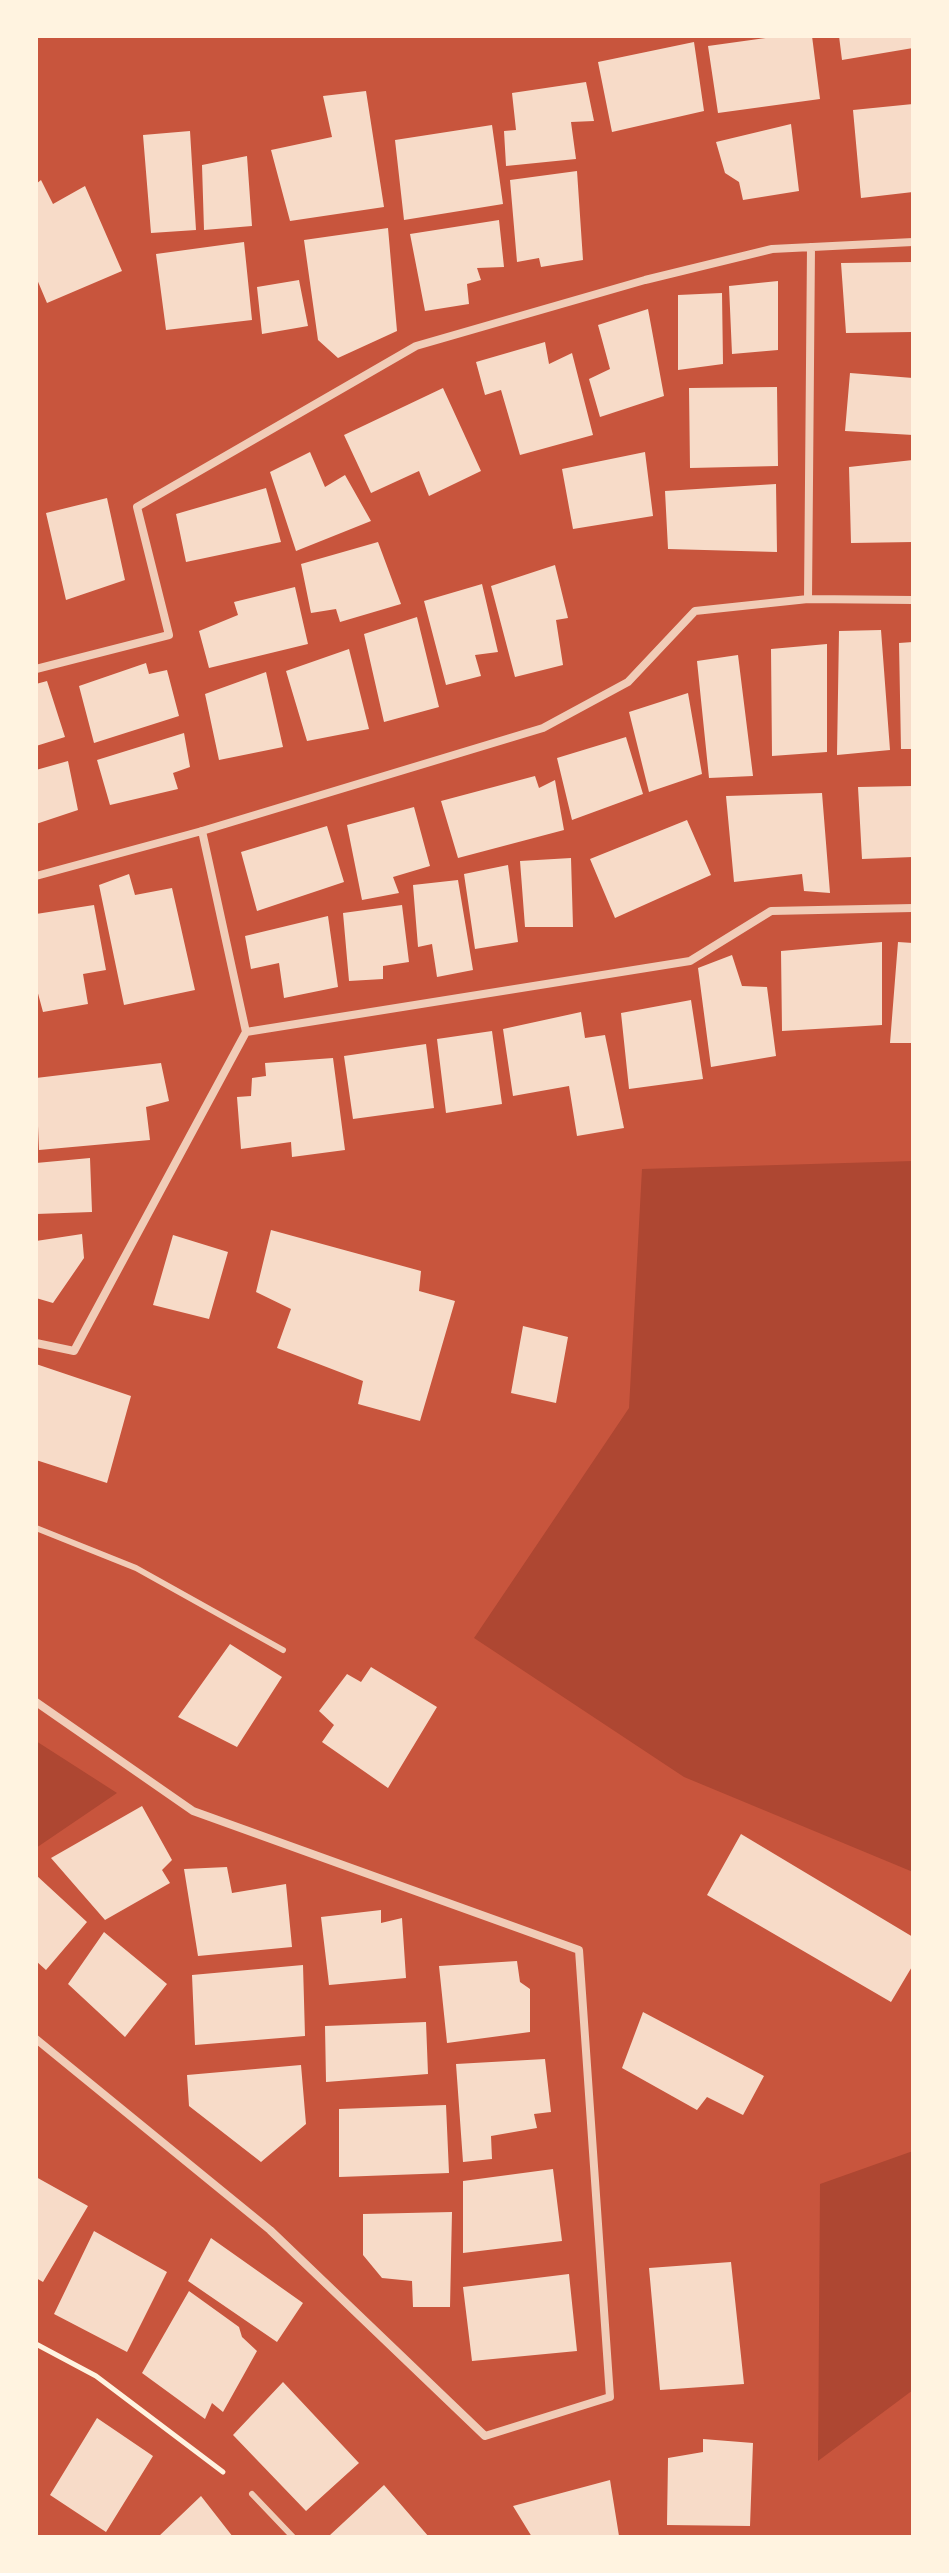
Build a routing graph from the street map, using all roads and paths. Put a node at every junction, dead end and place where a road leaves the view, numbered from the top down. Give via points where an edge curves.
1 (913, 242) edge
2 (811, 247) junction
3 (808, 599) junction
4 (913, 600) edge
5 (36, 669) edge
6 (202, 831) junction
7 (36, 876) edge
8 (913, 908) edge
9 (246, 1032) junction
10 (36, 1343) edge
11 (36, 1528) edge
12 (283, 1650) dead end
13 (38, 1705) edge
14 (36, 2039) edge
15 (36, 2344) edge
16 (252, 2494) joint
17 (293, 2537) edge

1 - 2 street
2 - 3 street
2 - 5 street via 772,249 645,280 416,346 137,507 169,635
3 - 4 street
3 - 6 street via 695,611 628,682 543,728
6 - 7 street
6 - 9 street
8 - 9 street via 771,911 690,961
9 - 10 street via 74,1351
11 - 12 lane via 136,1568
13 - 14 street via 193,1811 579,1950 610,2397 485,2436 270,2230
15 - 16 path via 96,2376
16 - 17 lane

